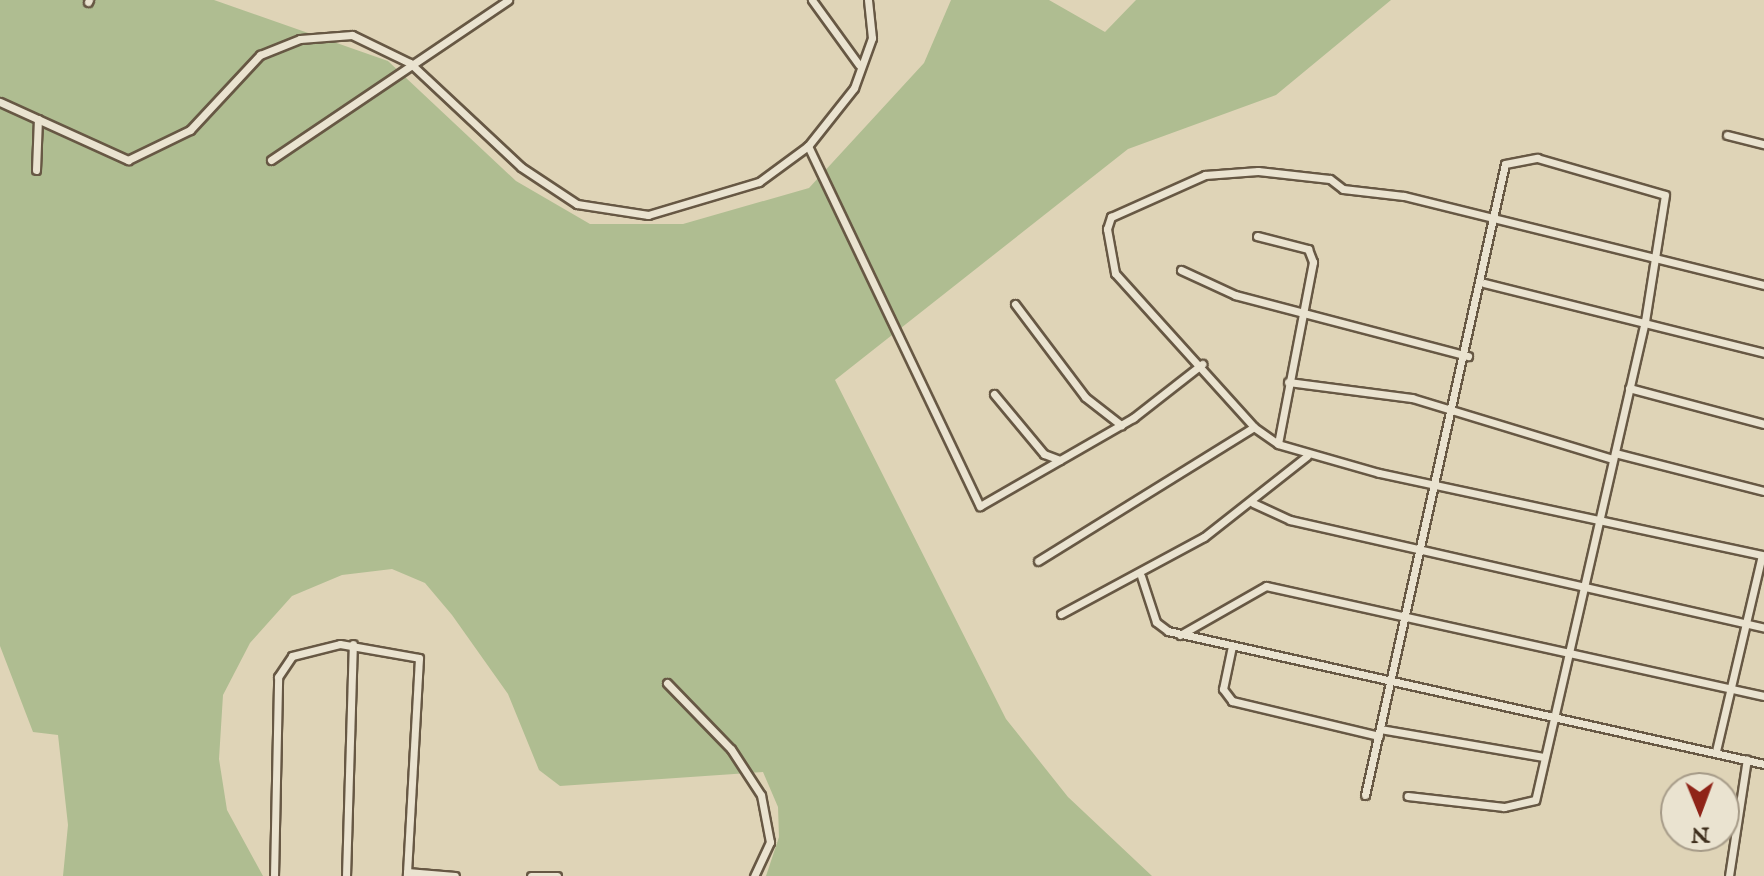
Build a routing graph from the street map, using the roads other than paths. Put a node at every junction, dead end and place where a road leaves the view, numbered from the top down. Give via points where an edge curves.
1 (508, 0) edge
2 (812, 0) edge
3 (868, 0) edge
4 (410, 63) junction
5 (859, 65) junction
6 (0, 102) edge
7 (38, 119) junction
8 (1727, 135) dead end
9 (1764, 144) edge
10 (808, 146) junction
11 (271, 160) dead end
12 (36, 170) dead end
13 (1496, 221) junction
14 (1257, 236) dead end
15 (1654, 258) junction
16 (1181, 270) dead end
17 (1484, 283) junction
18 (1764, 285) edge
19 (1015, 304) dead end
20 (1299, 312) junction
21 (1645, 321) junction
22 (1764, 353) edge
23 (1468, 356) junction
24 (1202, 364) junction
25 (1288, 382) junction
26 (1629, 388) junction
27 (994, 394) dead end
28 (1454, 415) junction
29 (1764, 424) edge
30 (1121, 425) junction
31 (1254, 427) junction
32 (1278, 444) junction
33 (1307, 456) junction
34 (1614, 456) junction
35 (1060, 460) junction
36 (1435, 484) junction
37 (1764, 491) edge
38 (1253, 503) junction
39 (1597, 521) junction
40 (1421, 547) junction
41 (1763, 553) edge
42 (1038, 561) dead end
43 (1141, 576) junction
44 (1581, 590) junction
45 (1406, 611) junction
46 (1061, 614) dead end
47 (1743, 623) junction
48 (1764, 628) edge
49 (1180, 635) junction
50 (353, 644) junction
51 (1232, 646) junction
52 (1569, 651) junction
53 (1392, 676) junction
54 (667, 683) dead end
55 (1728, 689) junction
56 (1764, 696) edge
57 (1554, 716) junction
58 (1380, 732) junction
59 (1716, 751) junction
60 (1544, 757) junction
61 (1747, 759) junction
62 (1764, 764) edge
63 (1365, 795) dead end
64 (1408, 796) dead end
65 (407, 874) edge
66 (274, 876) edge
67 (346, 876) edge
68 (455, 876) edge
69 (531, 876) edge
70 (557, 876) edge
71 (754, 876) edge
72 (1729, 876) edge

1 - 4 street
2 - 5 street
3 - 5 street via 872,38
4 - 7 street via 352,35 300,39 260,55 190,130 128,160
4 - 10 street via 521,167 577,204 648,215 759,182
4 - 11 street
5 - 10 street via 854,88
6 - 7 street
7 - 12 street
8 - 9 street
10 - 35 street via 980,506
13 - 15 street
13 - 15 street via 1505,164 1537,158 1665,195
13 - 17 street
13 - 24 street via 1343,189 1330,179 1258,171 1205,175 1111,217 1107,243 1115,273
14 - 20 street via 1312,255
15 - 18 street
15 - 21 street
16 - 20 street via 1235,295
17 - 21 street
17 - 23 street
19 - 30 street via 1085,397
20 - 23 street
20 - 25 street
21 - 22 street
21 - 26 street
23 - 28 street
24 - 30 street
24 - 31 street
25 - 28 street via 1412,398
25 - 32 street
26 - 29 street
26 - 34 street
27 - 35 street via 1044,454
28 - 34 street
28 - 36 street
30 - 35 street
31 - 32 street
31 - 42 street
32 - 33 street
33 - 36 street
33 - 38 street
34 - 37 street
34 - 39 street
36 - 39 street
36 - 40 street
38 - 40 street via 1290,520
38 - 43 street
39 - 41 street
39 - 44 street
40 - 44 street
40 - 45 street
41 - 47 street
43 - 46 street
43 - 49 street via 1156,622
44 - 47 street
44 - 52 street
45 - 49 street via 1266,586
45 - 52 street
45 - 53 street
47 - 48 street
47 - 55 street
49 - 51 street
50 - 65 street via 419,658
50 - 66 street via 306,649 278,677
50 - 67 street
51 - 53 street
51 - 58 street via 1223,689 1232,701
52 - 55 street
52 - 57 street
53 - 57 street
53 - 58 street
54 - 71 street via 731,749 761,795 770,842
55 - 56 street
55 - 59 street
57 - 59 street
57 - 60 street
58 - 60 street
58 - 63 street
59 - 61 street
60 - 64 street via 1529,806
61 - 62 street
61 - 72 street
65 - 68 street
69 - 70 street

